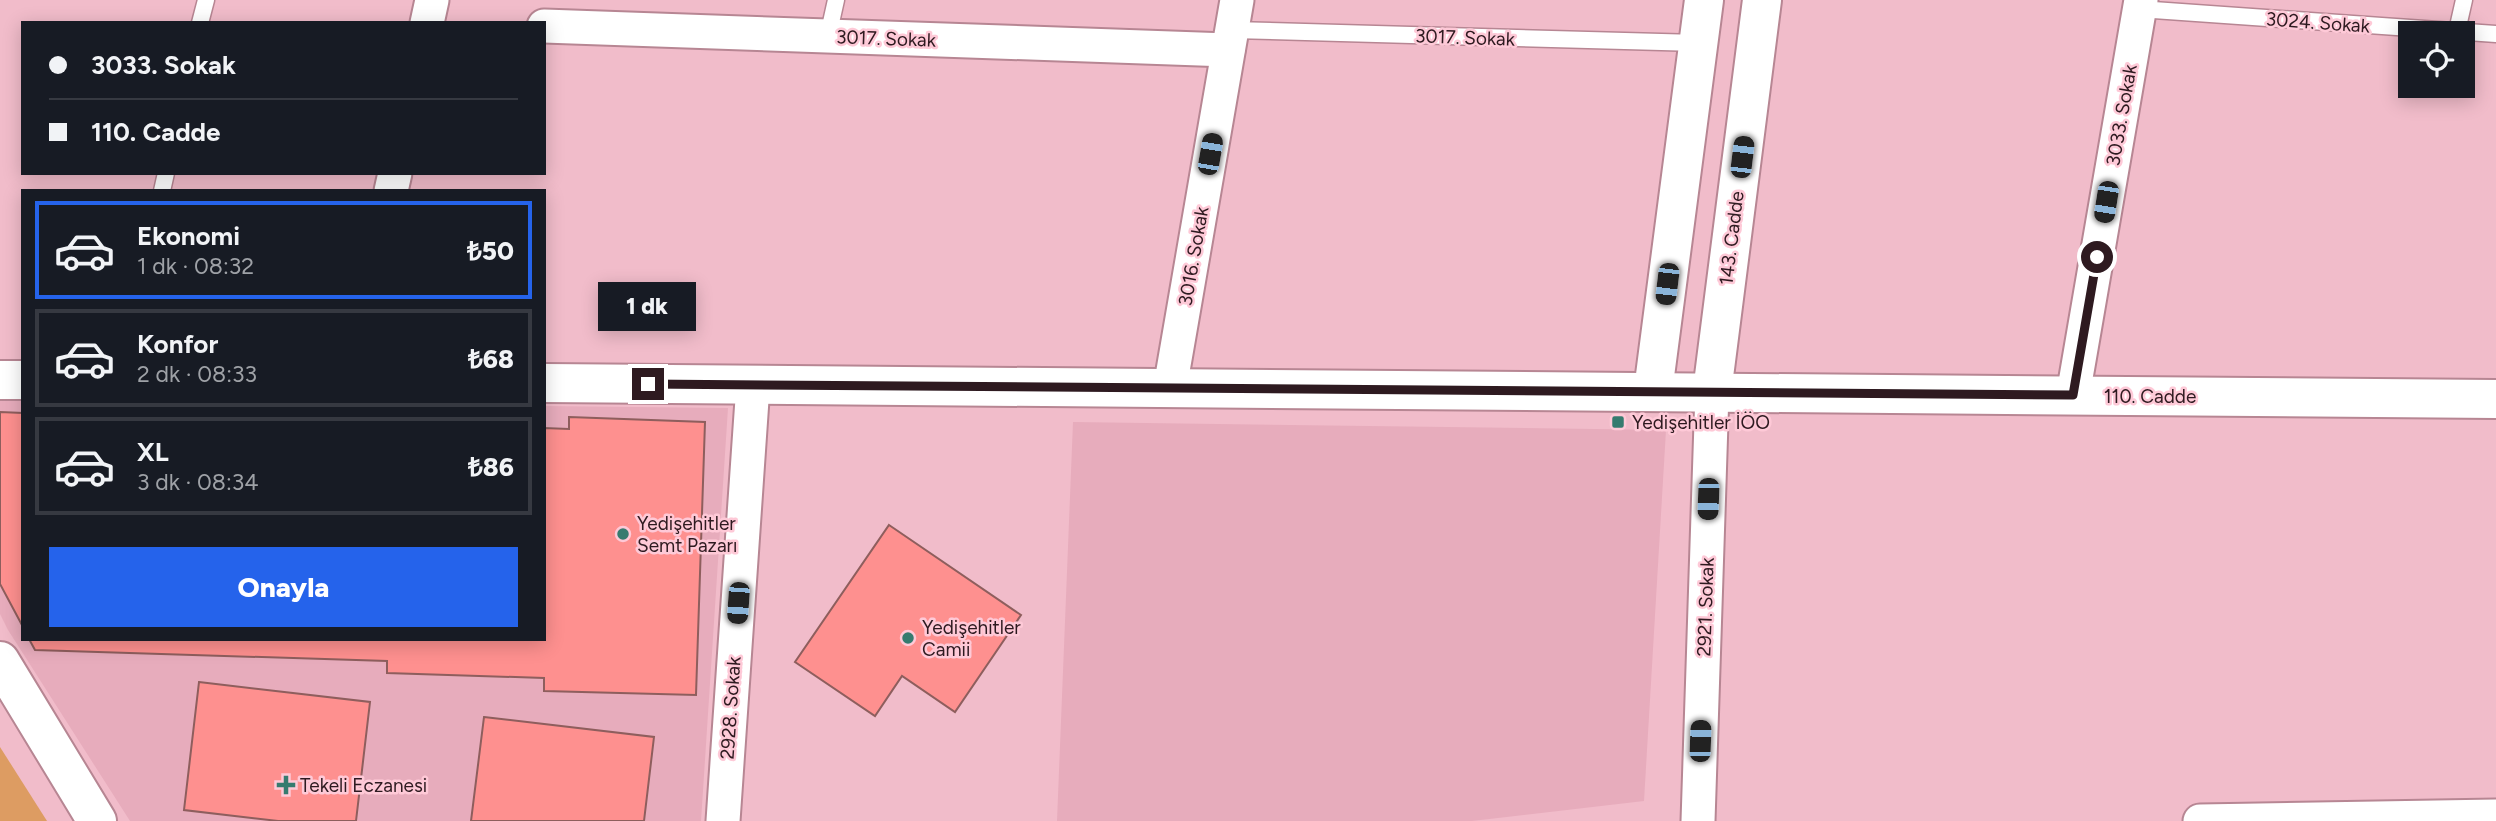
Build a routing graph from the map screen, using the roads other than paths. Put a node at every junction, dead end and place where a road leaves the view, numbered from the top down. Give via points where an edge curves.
1 (206, 0) edge
2 (432, 0) edge
3 (836, 0) edge
4 (1704, 0) edge
5 (1762, 0) edge
6 (2464, 0) edge
7 (2140, 5) edge
8 (201, 21) edge
9 (427, 21) edge
10 (2459, 21) edge
11 (546, 26) edge
12 (2398, 26) edge
13 (1232, 27) edge
14 (2475, 32) edge
15 (2496, 34) edge
16 (828, 36) junction
17 (1698, 43) junction
18 (0, 380) edge
19 (21, 380) edge
20 (546, 383) edge
21 (753, 385) junction
22 (1170, 388) junction
23 (1653, 391) junction
24 (1712, 392) junction
25 (2073, 395) junction
26 (2496, 398) edge
27 (0, 661) edge
28 (2496, 816) edge
29 (2378, 819) edge
30 (97, 821) edge
31 (723, 821) edge
32 (1698, 821) edge
33 (2200, 821) edge

1 - 8 lane
2 - 9 street
3 - 16 lane
4 - 17 street
5 - 24 street, 143. Cadde
6 - 10 lane
7 - 12 lane, 3024. Sokak
7 - 25 street, 3033. Sokak
11 - 16 street, 3017. Sokak
13 - 16 street, 3017. Sokak
13 - 17 lane, 3017. Sokak
13 - 22 street, 3016. Sokak
14 - 15 lane, 3024. Sokak
17 - 23 street
18 - 19 street
20 - 21 street, 110. Cadde
21 - 22 street, 110. Cadde
21 - 31 street, 2928. Sokak
22 - 23 street, 110. Cadde
23 - 24 street, 110. Cadde
24 - 25 street, 110. Cadde
24 - 32 street, 2921. Sokak
25 - 26 street, 110. Cadde
27 - 30 street
28 - 29 street
29 - 33 street

